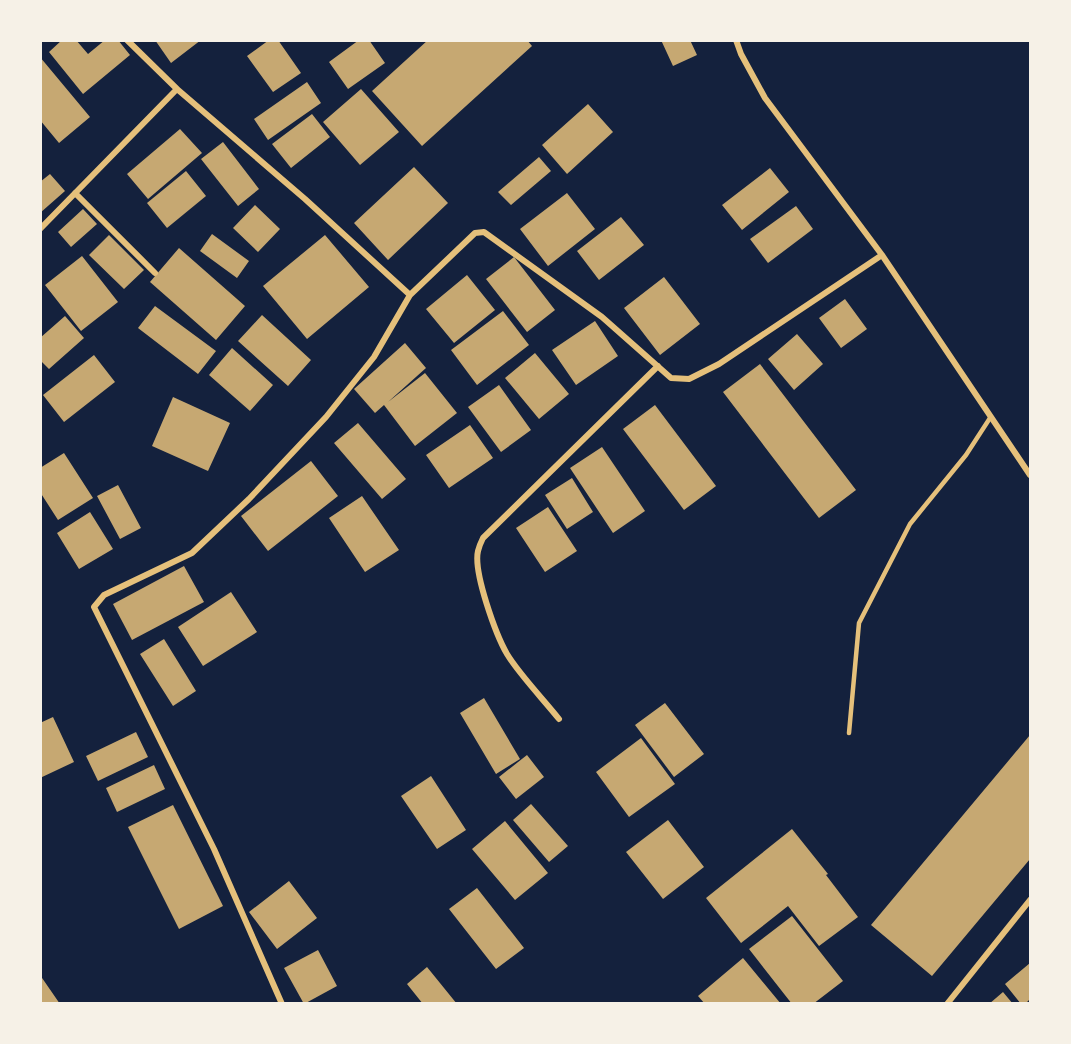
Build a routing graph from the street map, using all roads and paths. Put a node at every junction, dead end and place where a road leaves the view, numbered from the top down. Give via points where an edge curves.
1 (127, 40) edge
2 (736, 40) edge
3 (177, 89) junction
4 (75, 194) junction
5 (40, 229) edge
6 (882, 255) junction
7 (155, 273) dead end
8 (410, 295) junction
9 (658, 366) junction
10 (990, 417) junction
11 (1030, 475) edge
12 (559, 719) dead end
13 (849, 733) dead end
14 (1030, 900) edge
15 (282, 1004) edge
16 (947, 1004) edge

1 - 3 street
2 - 6 street via 765,98
3 - 4 street
3 - 8 street
4 - 5 street
4 - 7 street
6 - 9 street via 719,364 679,380
6 - 10 street
8 - 9 street via 470,236 484,232 602,317
8 - 15 street via 374,357 326,417 249,499 192,553 104,595 94,607 214,849
9 - 12 street via 483,538 478,552 486,601 507,654
10 - 11 street
10 - 13 lane via 966,455 910,524 860,623
14 - 16 street

